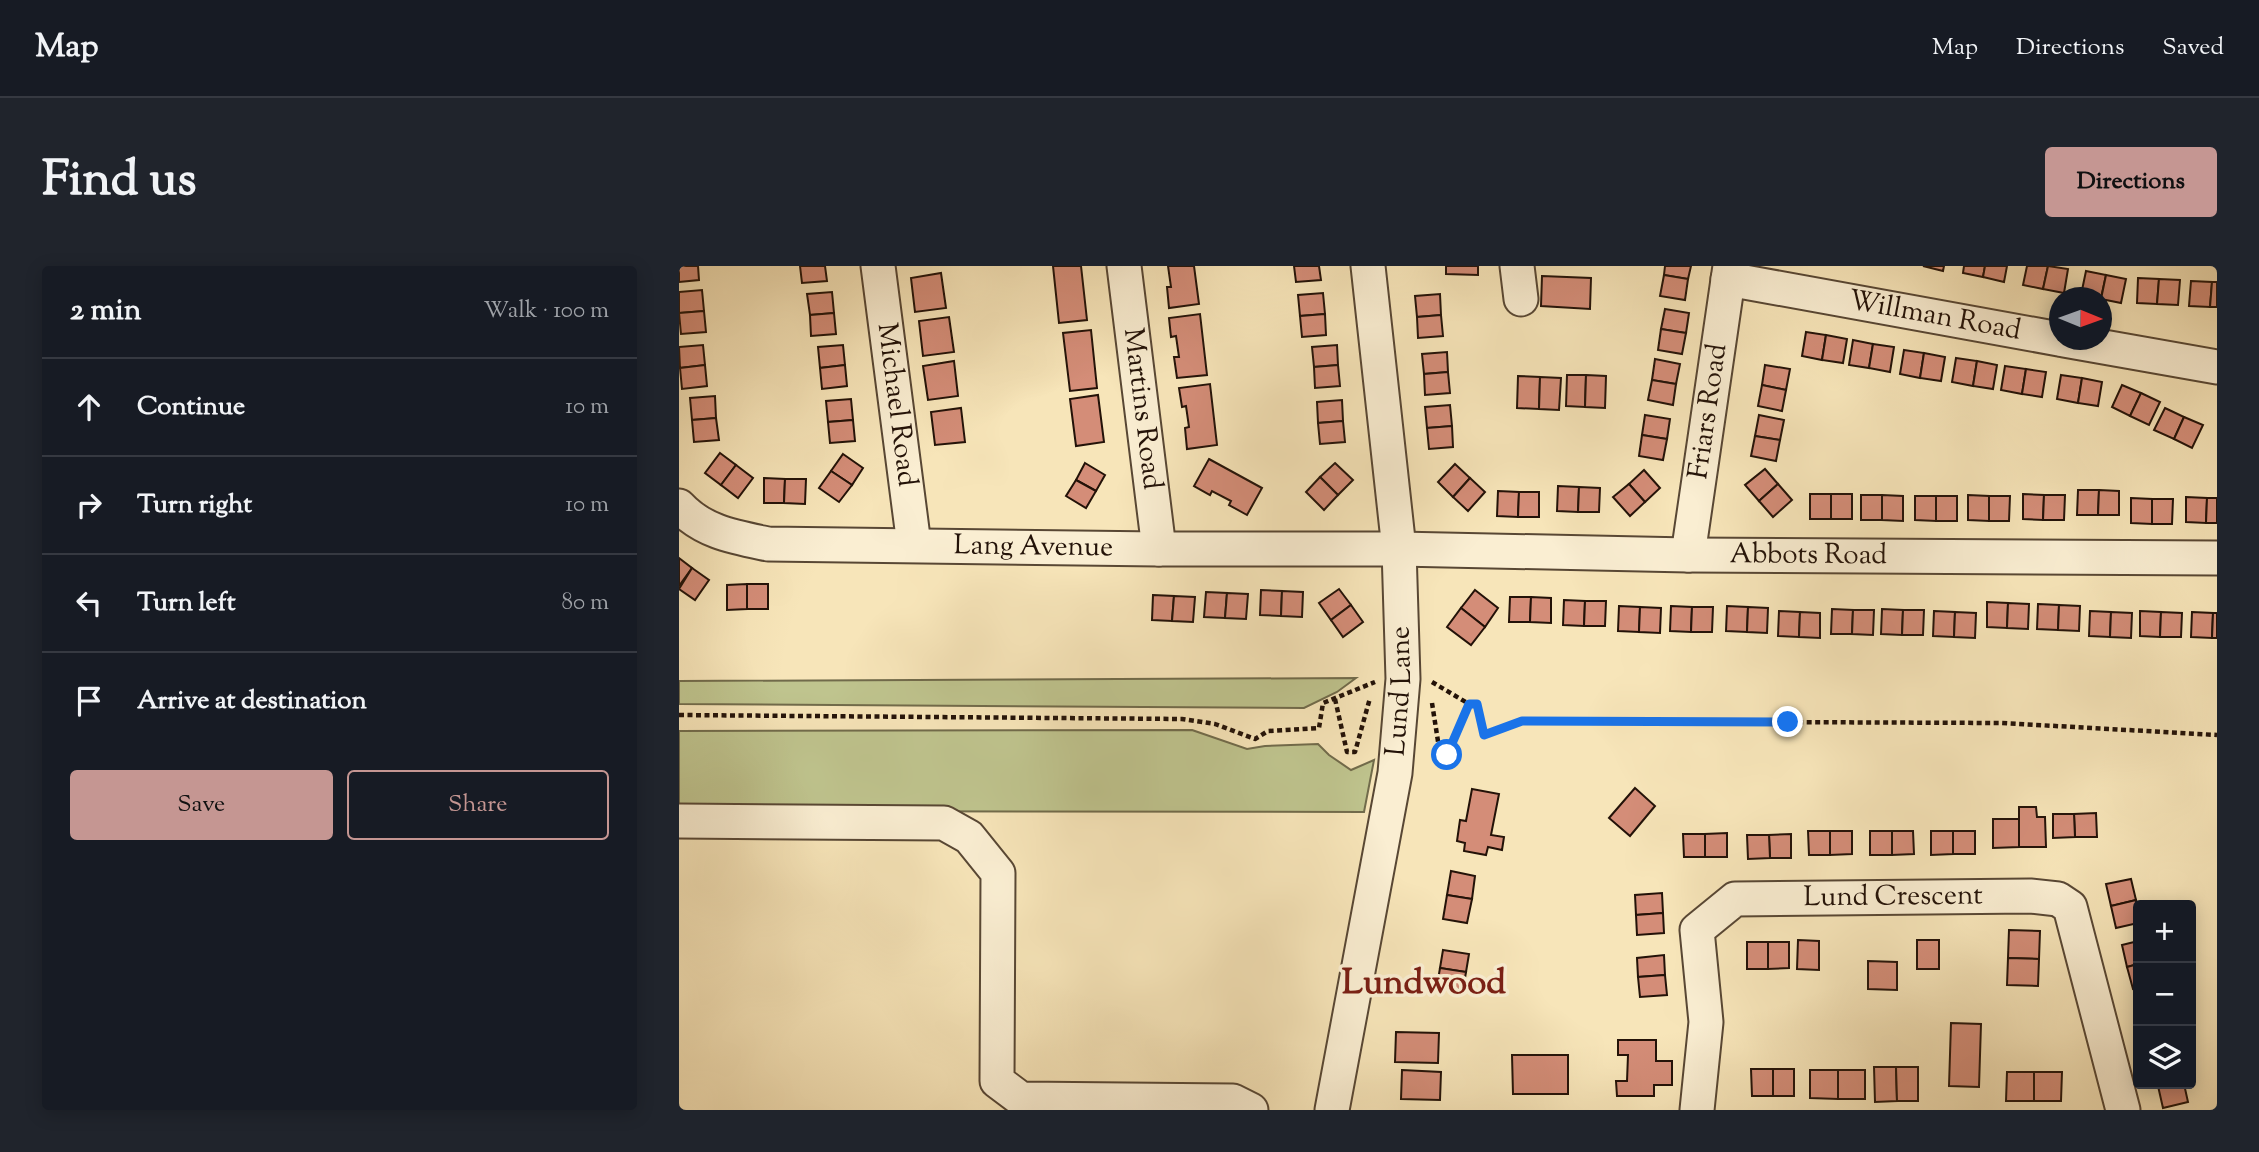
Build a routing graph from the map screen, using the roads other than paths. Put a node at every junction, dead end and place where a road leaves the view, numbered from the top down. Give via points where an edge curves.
1 (878, 266) edge
2 (1124, 266) edge
3 (1368, 266) edge
4 (1517, 266) edge
5 (1729, 273) edge
6 (1521, 299) dead end
7 (2049, 336) edge
8 (2112, 348) edge
9 (2217, 367) edge
10 (679, 506) edge
11 (914, 545) junction
12 (1399, 549) junction
13 (1159, 550) junction
14 (1689, 555) junction
15 (2217, 558) edge
16 (679, 821) edge
17 (997, 1096) edge
18 (1251, 1110) edge
19 (1332, 1110) edge
20 (1697, 1110) edge
21 (2123, 1110) edge

1 - 11 street, Michael Road
2 - 13 street, Martins Road
3 - 12 street, Lund Lane
4 - 6 street
5 - 7 street, Willman Road
5 - 14 street, Friars Road
8 - 9 street, Willman Road
10 - 11 street, Lang Avenue via 691,519 720,534 768,544
11 - 13 street, Lang Avenue
12 - 13 street, Lang Avenue
12 - 14 street, Abbots Road
12 - 19 street, Lund Lane via 1403,679 1395,773
14 - 15 street, Abbots Road
16 - 17 street via 944,822 969,837 998,873
17 - 18 street via 1233,1101
20 - 21 street, Lund Crescent via 1706,1022 1697,930 1735,899 2030,896 2058,899 2070,907

